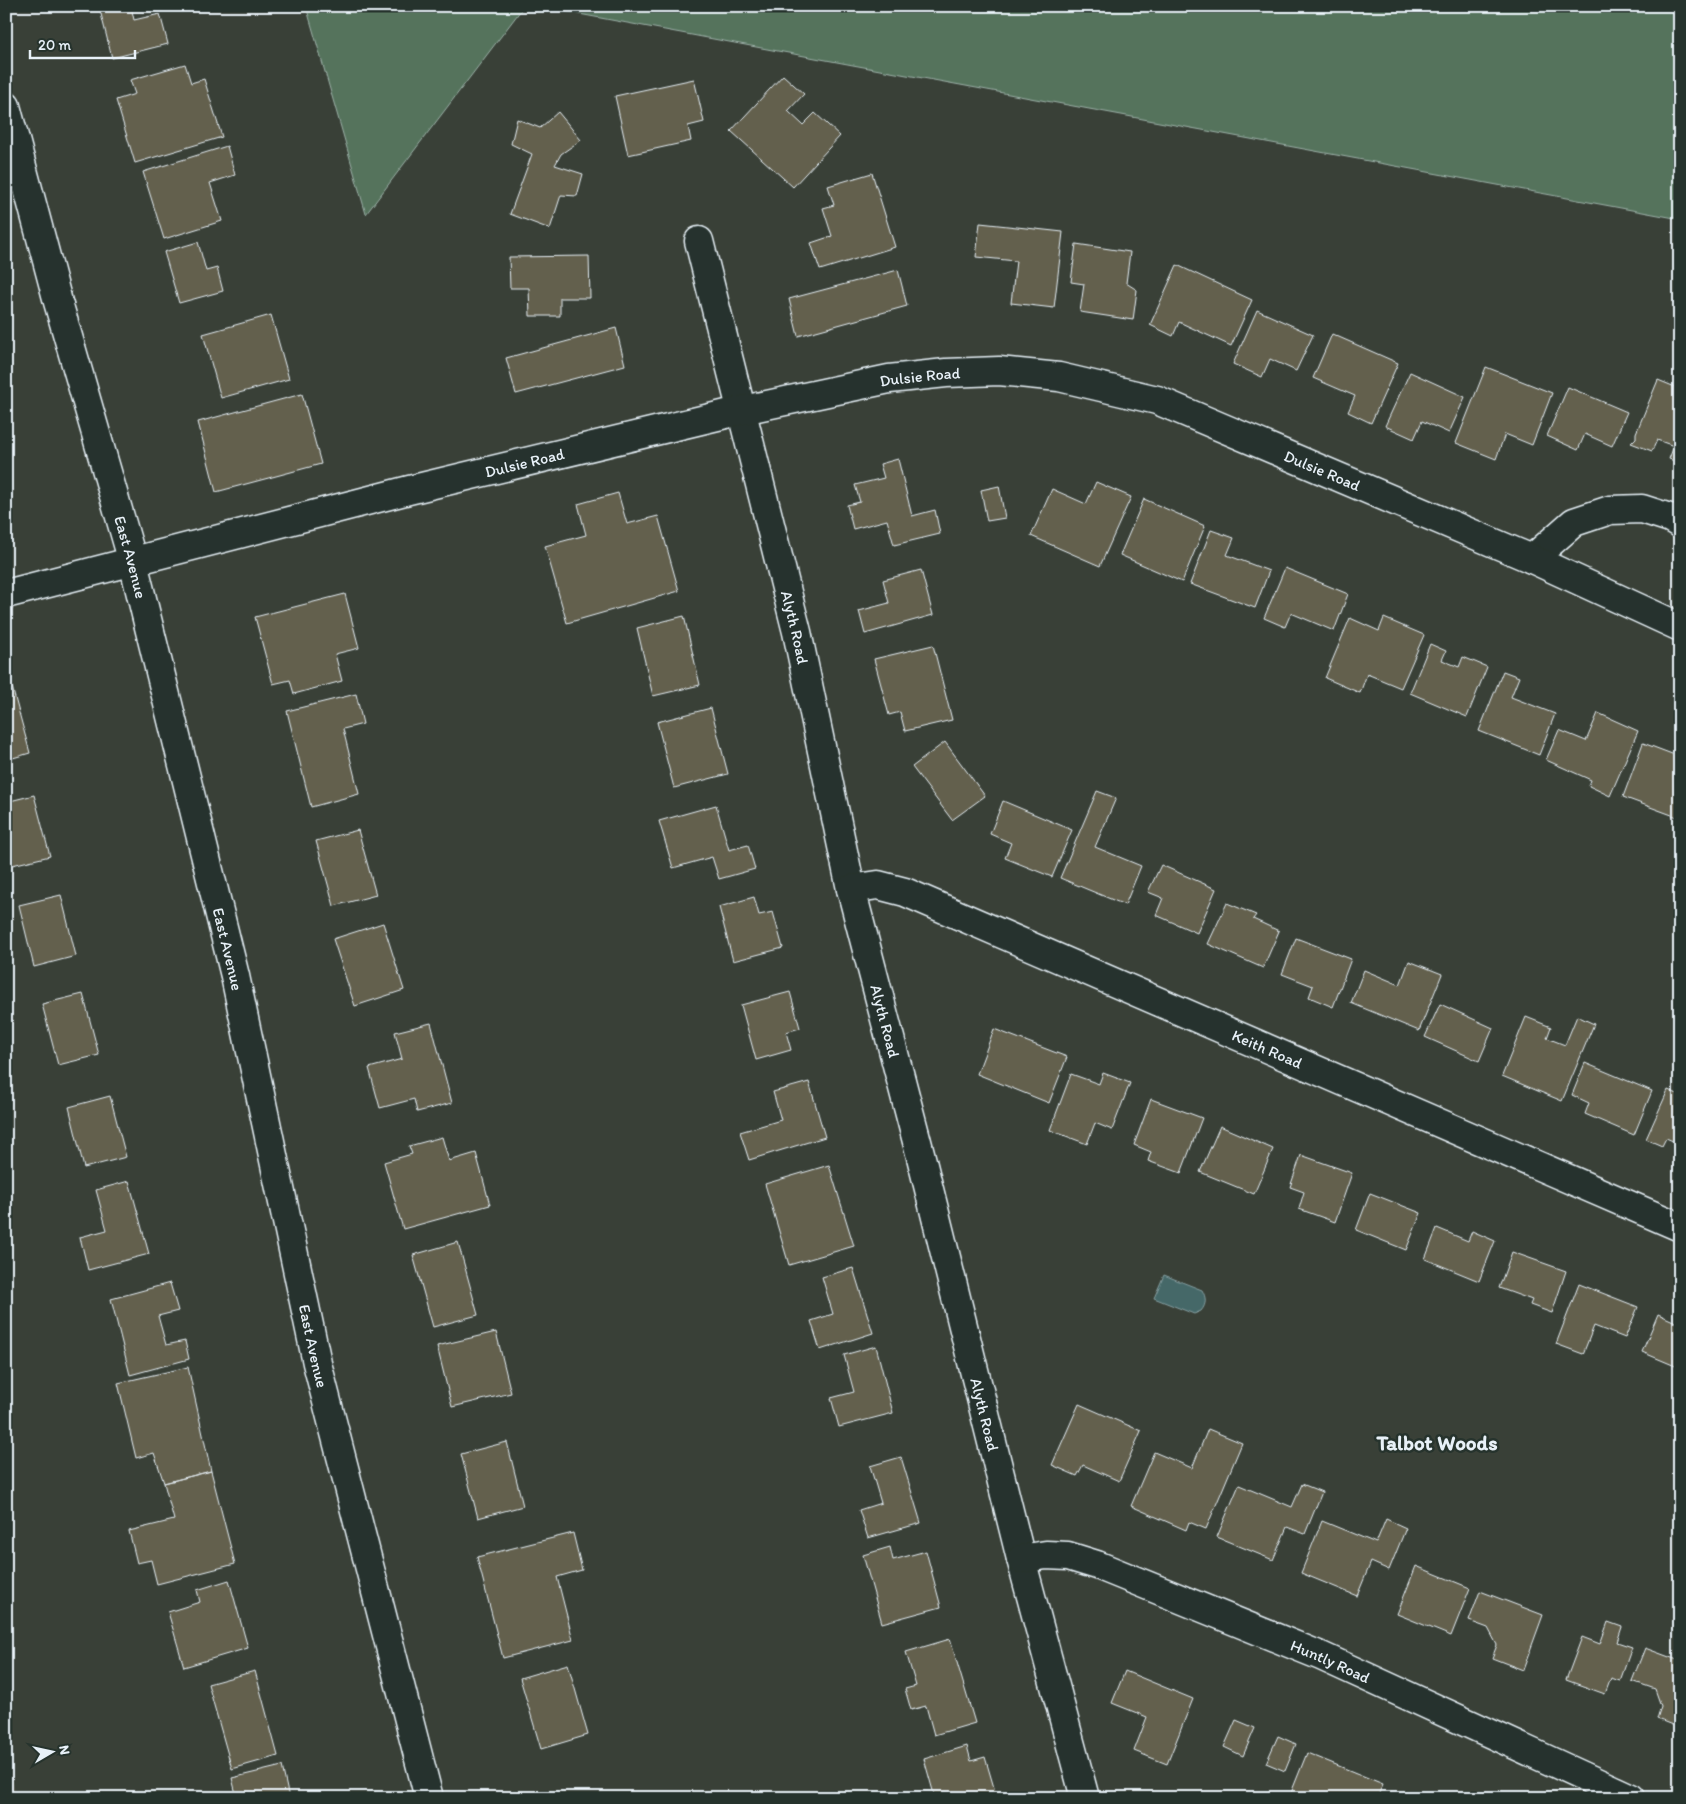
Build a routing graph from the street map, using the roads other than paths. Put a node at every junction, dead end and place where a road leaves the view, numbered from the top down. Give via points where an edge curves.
1 (6, 106) edge
2 (699, 241) dead end
3 (743, 410) junction
4 (1680, 524) edge
5 (1532, 559) junction
6 (133, 562) junction
7 (6, 594) edge
8 (1680, 627) edge
9 (852, 889) junction
10 (1680, 1227) edge
11 (1021, 1559) junction
12 (429, 1798) edge
13 (1084, 1798) edge
14 (1631, 1798) edge

1 - 6 street, East Avenue
2 - 3 street, Alyth Road
3 - 5 street, Dulsie Road via 889,379 946,372 999,370 1059,377 1157,400
3 - 6 street, Dulsie Road via 409,490
3 - 9 street, Alyth Road via 797,632
4 - 5 street via 1642,509 1610,510 1574,522
5 - 8 street, Dulsie Road
6 - 7 street, Dulsie Road
6 - 12 street, East Avenue via 235,976 316,1363
9 - 10 street, Keith Road via 878,885 905,892
9 - 11 street, Alyth Road
11 - 13 street, Alyth Road
11 - 14 street, Huntly Road via 1068,1556 1097,1565 1321,1656

